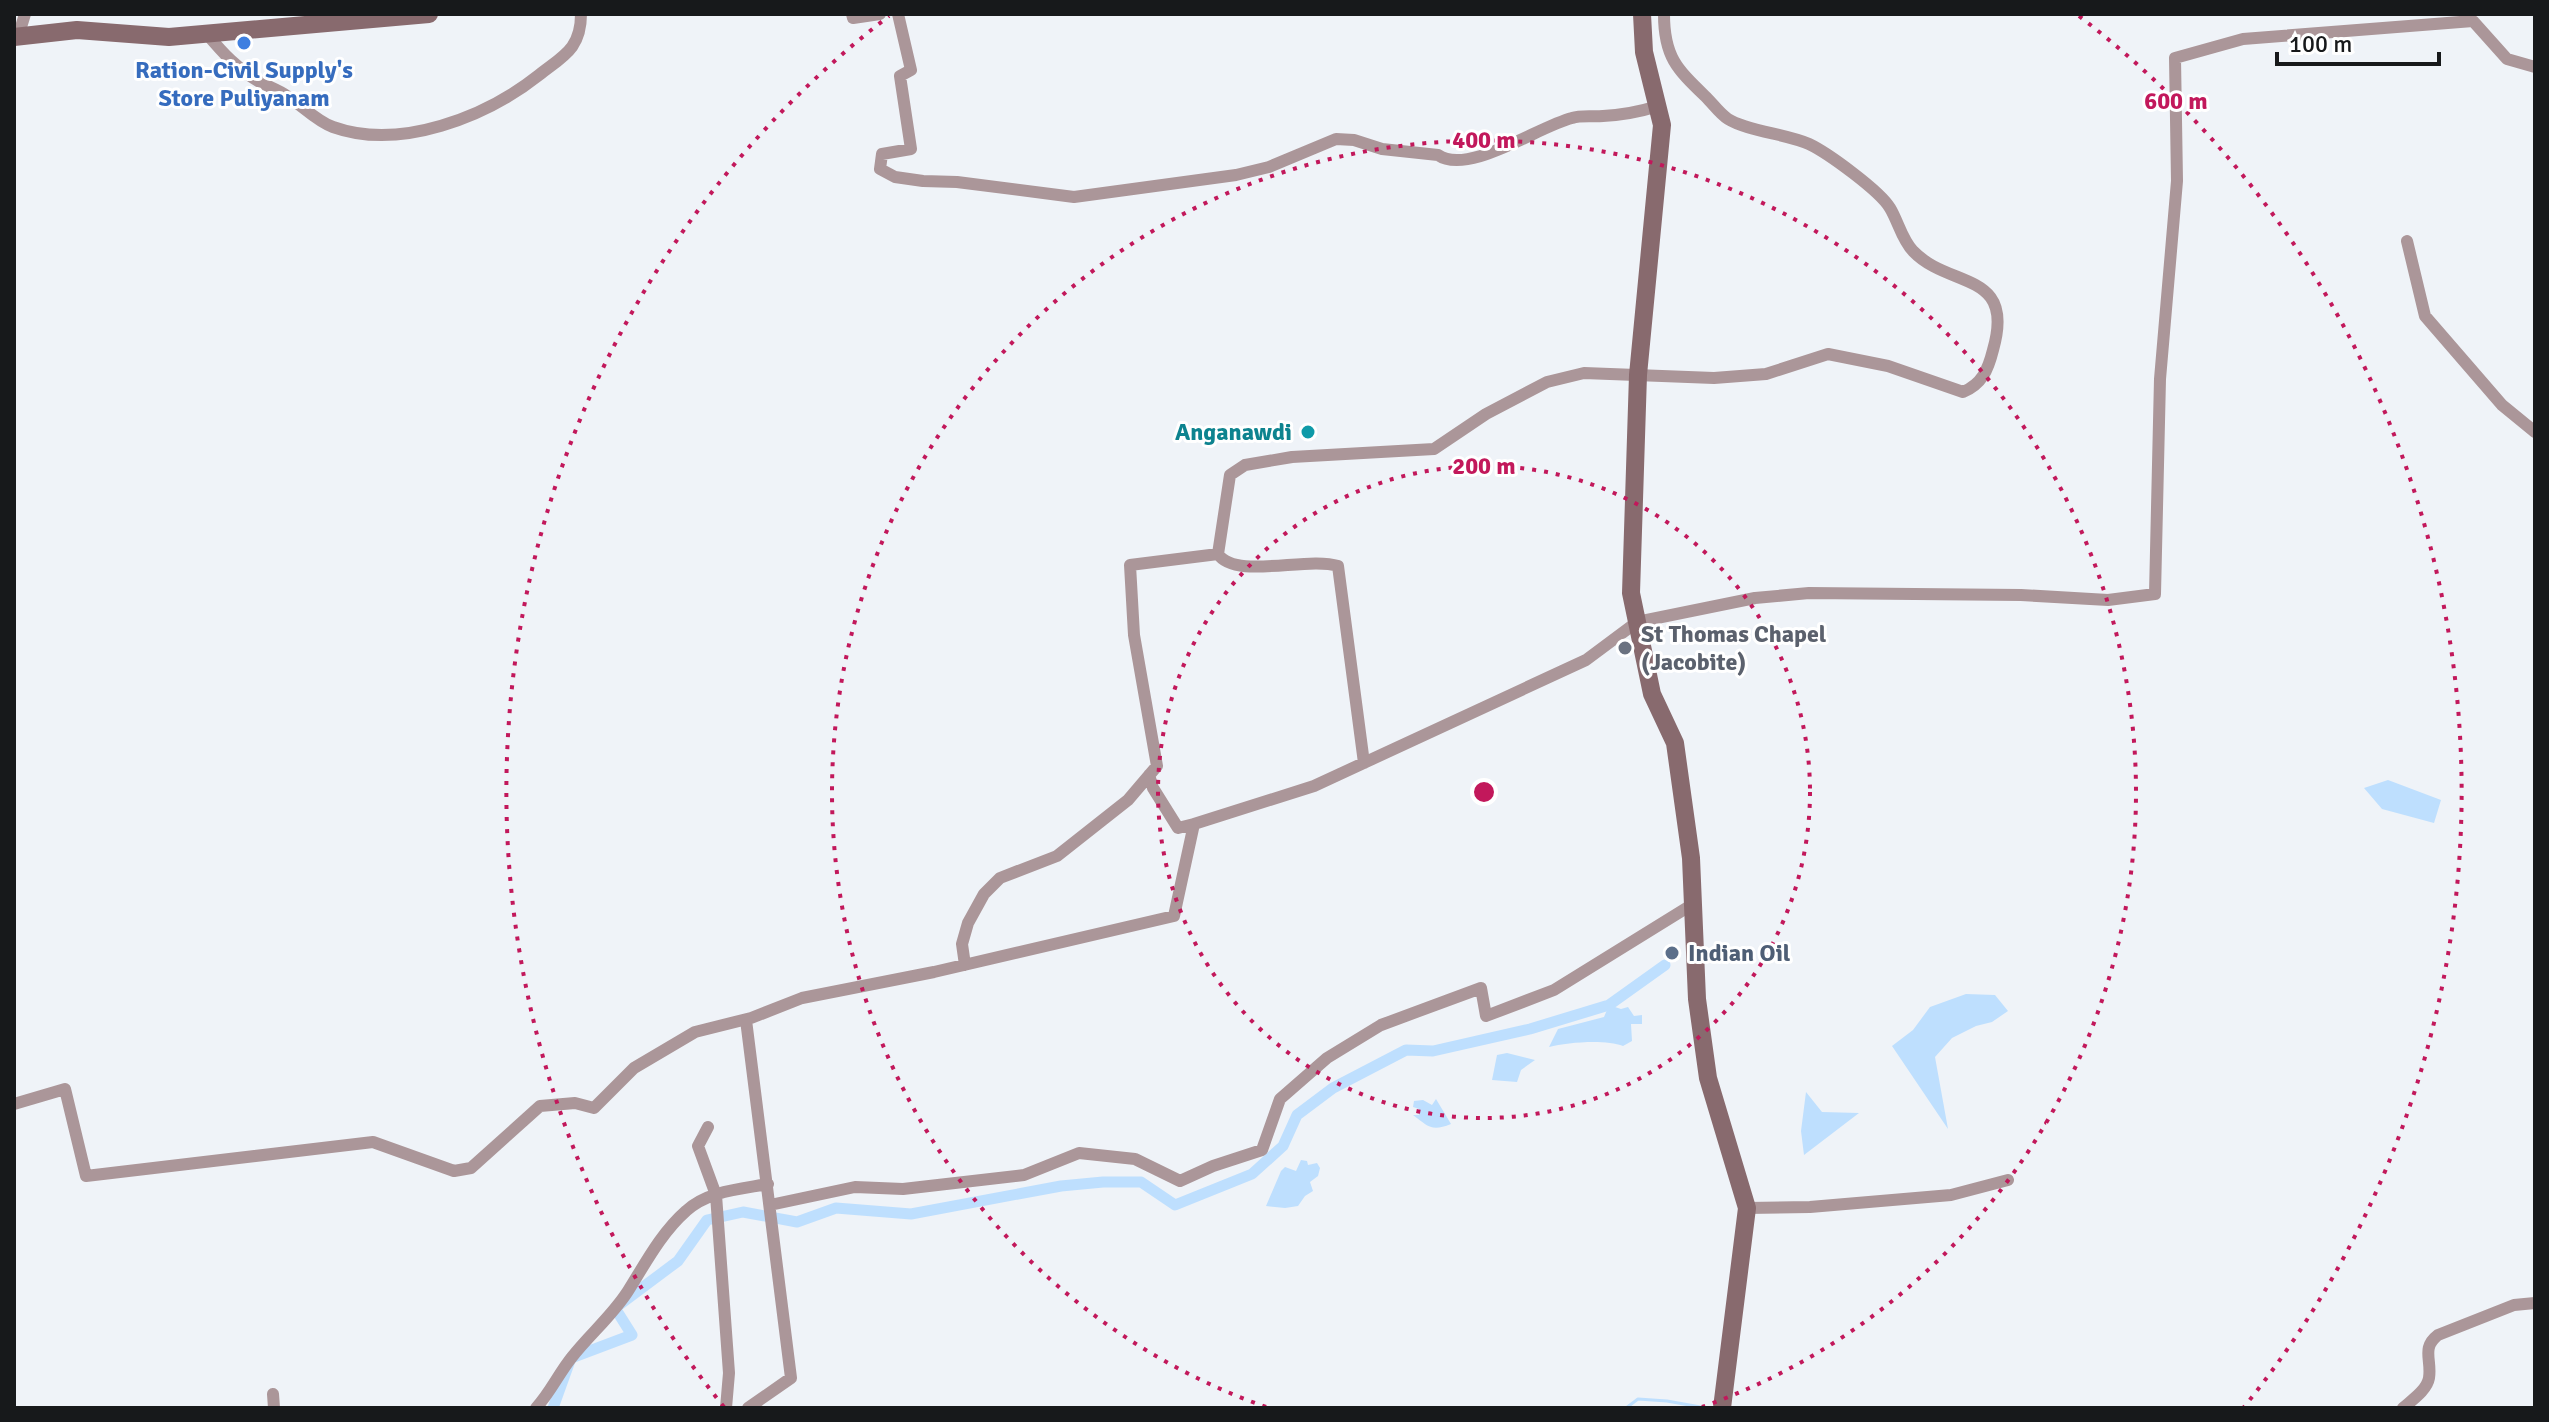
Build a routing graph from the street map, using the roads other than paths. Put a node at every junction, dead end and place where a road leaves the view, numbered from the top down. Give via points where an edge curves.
1 (25, 14) edge
2 (429, 14) edge
3 (581, 14) edge
4 (852, 14) edge
5 (880, 14) edge
6 (898, 14) edge
7 (1642, 14) edge
8 (1664, 14) edge
9 (206, 33) junction
10 (16, 37) edge
11 (2535, 67) edge
12 (1658, 106) junction
13 (2407, 241) dead end
14 (1638, 375) junction
15 (2535, 432) edge
16 (1218, 554) junction
17 (1637, 622) junction
18 (1364, 763) junction
19 (1149, 775) junction
20 (1194, 824) junction
21 (1693, 904) junction
22 (965, 965) junction
23 (751, 1018) junction
24 (14, 1104) edge
25 (708, 1127) dead end
26 (2008, 1180) dead end
27 (768, 1184) junction
28 (716, 1195) junction
29 (770, 1205) junction
30 (1747, 1208) junction
31 (2535, 1303) edge
32 (273, 1394) dead end
33 (1722, 1407) edge
34 (274, 1408) edge
35 (536, 1408) edge
36 (726, 1408) edge
37 (748, 1408) edge
38 (2403, 1408) edge

1 - 10 street
2 - 9 main road
3 - 9 street via 581,32 567,54 519,92 440,126 386,133 331,126 241,70
4 - 5 street
6 - 12 street via 911,70 900,76 911,149 882,154 880,169 923,181 1074,197 1236,175 1336,139 1457,160 1492,153 1572,118 1637,113
7 - 12 main road via 1644,52
8 - 14 street via 1674,65 1728,119 1810,144 1874,189 1889,205 1911,250 1934,268 1985,291 1997,308 1996,340 1976,387 1963,392 1888,366 1828,354 1766,374
9 - 10 main road via 169,37 77,30
11 - 17 street via 2507,59 2473,21 2243,39 2175,58 2177,181 2160,379 2155,594 2108,600 1809,593 1755,598
12 - 14 main road via 1662,125
13 - 15 street via 2425,316 2502,405
14 - 16 street via 1584,373 1547,382 1434,449 1292,457 1245,465 1230,475
14 - 17 main road via 1631,593
16 - 18 street via 1229,565 1338,566
16 - 19 street via 1130,565 1134,635 1157,766
17 - 18 street via 1586,660
17 - 21 main road via 1652,694 1675,743
18 - 20 street via 1314,786
19 - 20 street via 1178,828
19 - 22 street via 1128,800 1057,856 992,886 968,923 962,944
20 - 22 street via 1174,916
21 - 29 street via 1554,990 1513,1006 1486,1016 1481,988 1381,1025 1327,1058 1280,1099 1262,1150 1180,1181 1135,1159 1079,1153 1024,1175 903,1189 855,1187
21 - 30 main road via 1697,999 1708,1078
22 - 23 street via 802,998
23 - 24 street via 695,1032 634,1068 594,1108 575,1103 540,1106 471,1168 454,1171 373,1142 86,1176 65,1089
23 - 27 street via 746,1020
25 - 28 street via 698,1146
26 - 30 street via 1951,1195
27 - 28 street
27 - 29 street
28 - 35 street via 687,1209
28 - 36 street via 729,1373
29 - 37 street via 791,1378
30 - 33 main road
31 - 38 street via 2514,1305 2429,1342 2430,1376
32 - 34 street

